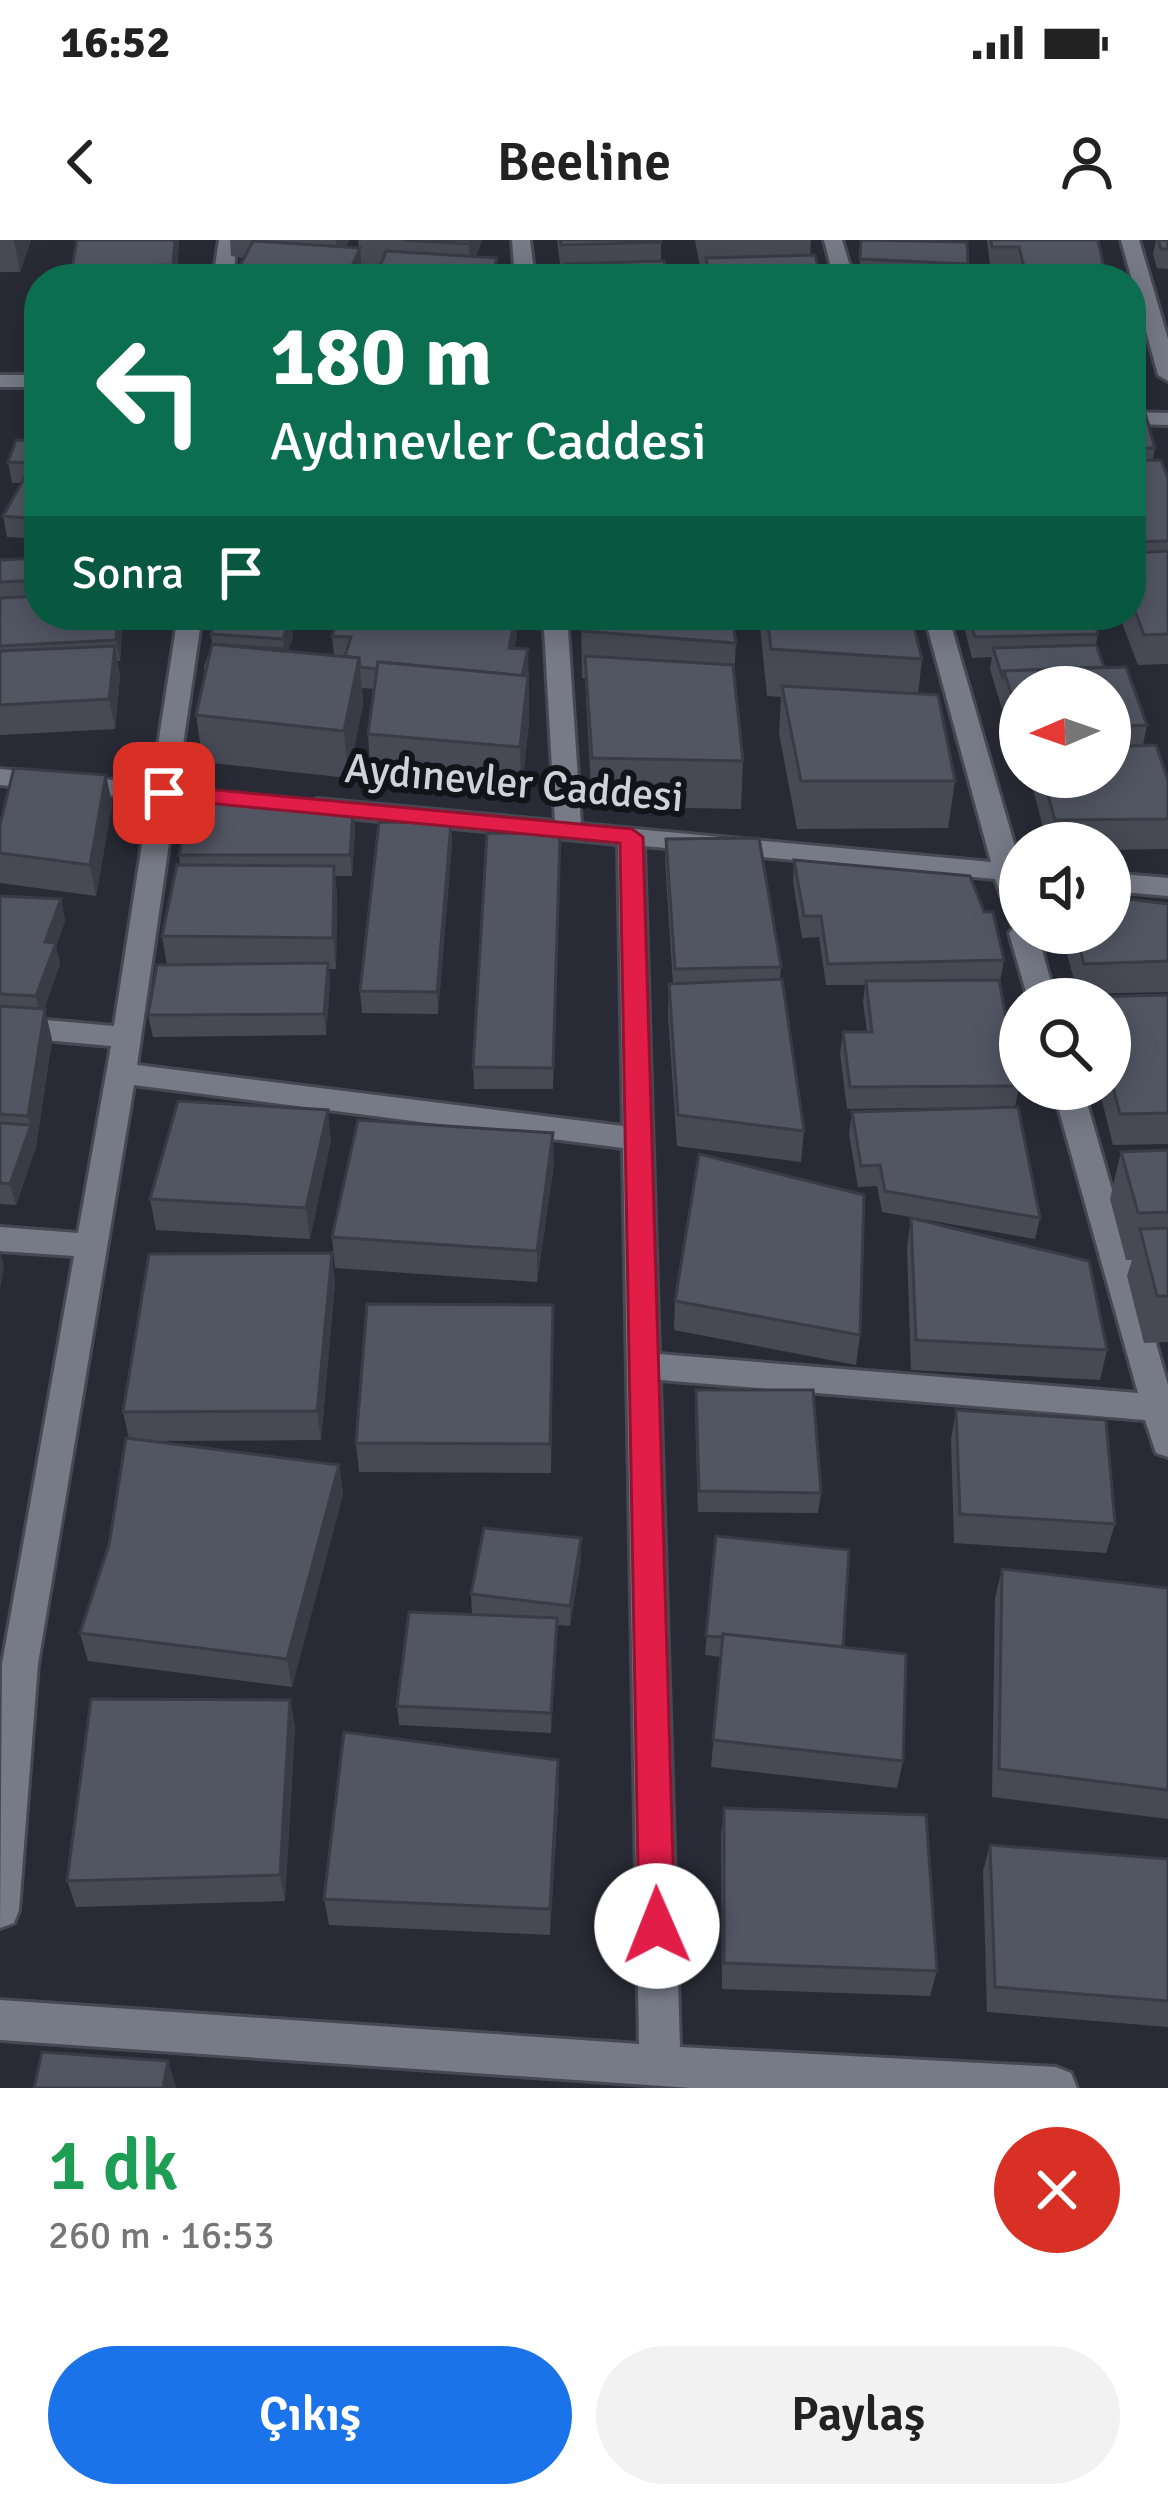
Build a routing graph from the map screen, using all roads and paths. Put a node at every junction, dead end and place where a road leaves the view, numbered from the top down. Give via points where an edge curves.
1 (1146, 297) edge
2 (1168, 375) edge
3 (188, 630) edge
4 (556, 630) edge
5 (940, 630) edge
6 (0, 777) edge
7 (164, 793) junction
8 (212, 797) edge
9 (284, 804) edge
10 (999, 826) edge
11 (569, 831) junction
12 (632, 837) junction
13 (999, 872) edge
14 (1131, 884) edge
15 (1168, 887) edge
16 (0, 1026) edge
17 (126, 1037) junction
18 (121, 1073) junction
19 (1075, 1110) edge
20 (639, 1139) junction
21 (0, 1239) edge
22 (90, 1246) junction
23 (1156, 1360) edge
24 (644, 1366) junction
25 (1159, 1408) junction
26 (1168, 1443) edge
27 (0, 1910) edge
28 (0, 2020) edge
29 (660, 2066) junction
30 (1056, 2088) edge

1 - 2 street
3 - 7 street
4 - 11 street
5 - 10 street
6 - 7 street
7 - 8 street
7 - 17 street
9 - 11 street, Aydınevler Caddesi
11 - 12 street, Aydınevler Caddesi
12 - 13 street, Aydınevler Caddesi
12 - 20 street
14 - 15 street
16 - 17 street
17 - 18 street
18 - 20 street
18 - 22 street
19 - 23 street
20 - 24 street
21 - 22 street
22 - 27 street via 20,1664
23 - 25 street
24 - 25 street
24 - 29 street
25 - 26 street
28 - 29 street
29 - 30 street

